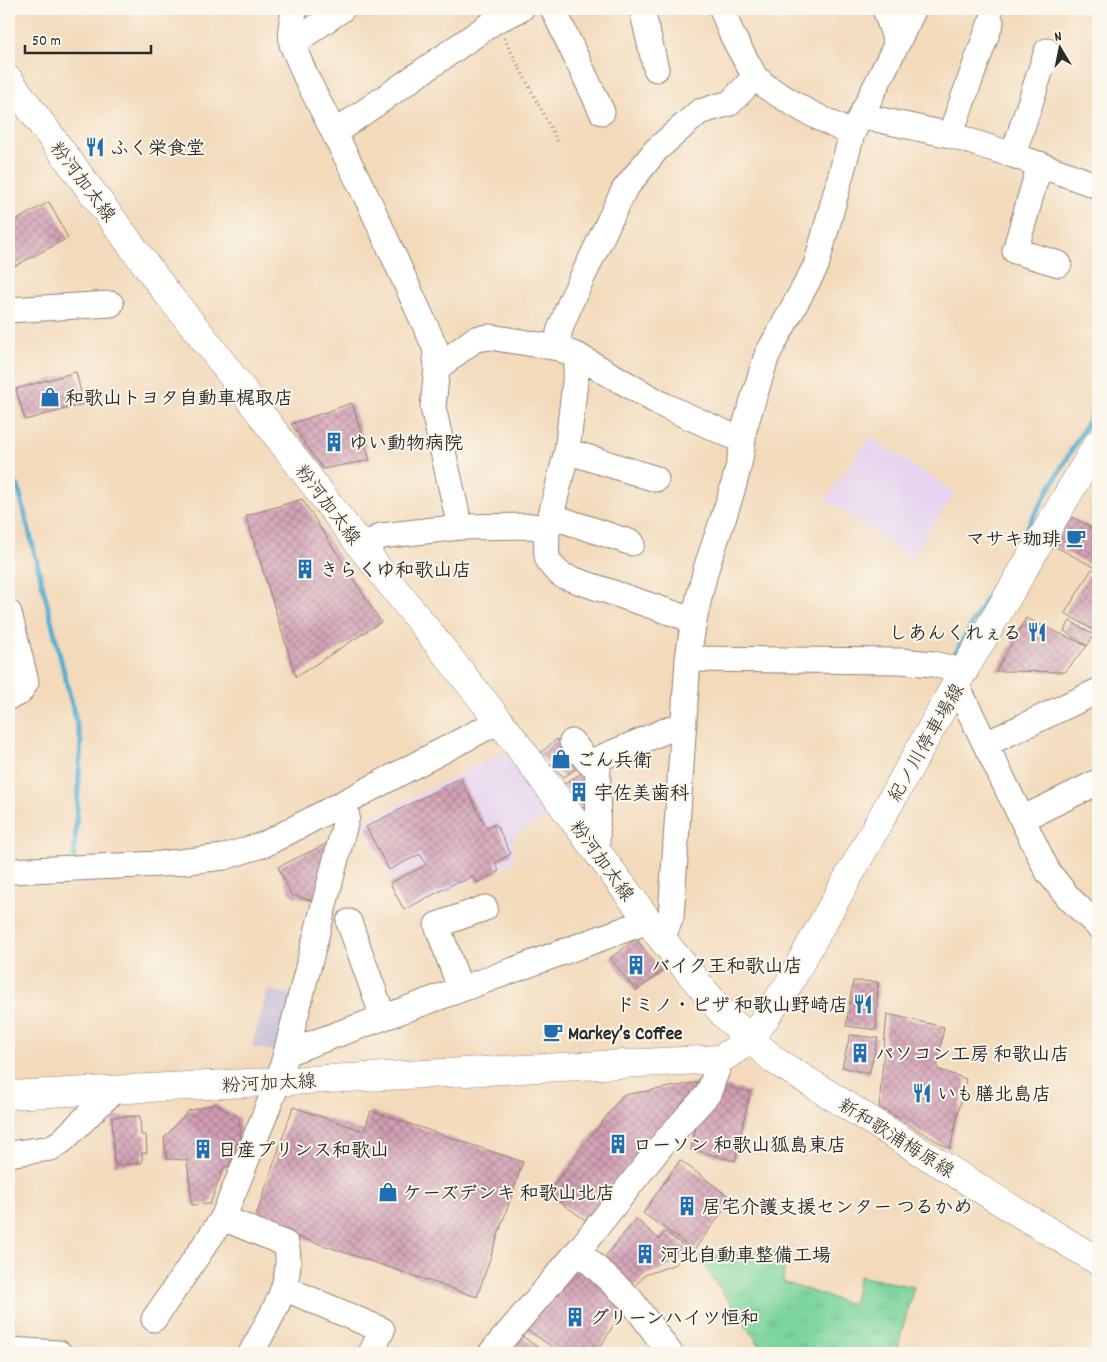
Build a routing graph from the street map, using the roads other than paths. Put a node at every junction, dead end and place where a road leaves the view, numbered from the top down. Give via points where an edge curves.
1 (296, 9) edge
2 (342, 9) edge
3 (521, 9) edge
4 (554, 9) edge
5 (642, 9) edge
6 (722, 9) edge
7 (885, 9) edge
8 (914, 9) edge
9 (991, 22) dead end
10 (292, 44) junction
11 (897, 44) junction
12 (1047, 51) dead end
13 (656, 69) dead end
14 (755, 77) junction
15 (9, 80) edge
16 (602, 112) dead end
17 (857, 125) junction
18 (334, 133) junction
19 (950, 135) junction
20 (1013, 155) junction
21 (1040, 164) junction
22 (1098, 186) edge
23 (1059, 264) dead end
24 (111, 304) dead end
25 (9, 310) edge
26 (568, 352) junction
27 (437, 368) junction
28 (744, 441) junction
29 (1098, 444) edge
30 (567, 451) junction
31 (656, 479) dead end
32 (549, 523) junction
33 (460, 527) junction
34 (632, 543) dead end
35 (362, 548) junction
36 (9, 613) edge
37 (693, 620) junction
38 (688, 659) junction
39 (961, 678) junction
40 (1098, 691) edge
41 (9, 697) edge
42 (499, 721) junction
43 (682, 728) junction
44 (572, 742) dead end
45 (986, 744) junction
46 (598, 759) junction
47 (1098, 782) edge
48 (344, 803) junction
49 (1022, 819) junction
50 (597, 851) junction
51 (9, 871) edge
52 (485, 908) dead end
53 (349, 922) dead end
54 (1098, 926) edge
55 (655, 930) junction
56 (460, 988) junction
57 (383, 1016) junction
58 (750, 1040) junction
59 (286, 1052) junction
60 (721, 1059) junction
61 (278, 1082) junction
62 (113, 1091) junction
63 (9, 1095) edge
64 (9, 1154) edge
65 (223, 1218) junction
66 (578, 1251) junction
67 (1098, 1261) edge
68 (284, 1288) junction
69 (154, 1319) dead end
70 (9, 1350) edge
71 (59, 1353) edge
72 (251, 1353) edge
73 (371, 1353) edge
74 (491, 1353) edge
75 (670, 1353) edge

1 - 10 street via 291,27
2 - 10 street
3 - 18 street via 495,21
4 - 16 street
5 - 13 street
6 - 14 street
7 - 11 street
8 - 11 street
9 - 19 street
10 - 18 street
11 - 17 street
12 - 20 street
14 - 17 street via 804,110
14 - 26 street via 730,103 699,112 656,150 624,190 559,332
15 - 35 main road, 粉河加太線
17 - 19 street
17 - 28 street via 816,266 767,355 744,429
18 - 27 street via 435,347
19 - 20 street
20 - 21 street
21 - 22 street
21 - 23 street via 1015,252
24 - 25 street
26 - 27 street via 490,337 475,339
26 - 28 street via 663,405
26 - 30 street
27 - 33 street via 433,407
28 - 37 street
29 - 39 main road, 紀ノ川停車場線
30 - 31 street
30 - 32 street
32 - 33 street
32 - 34 street
32 - 37 street via 547,560 563,576
33 - 35 street via 381,536
35 - 42 main road, 粉河加太線
36 - 41 street via 26,682 19,694
37 - 38 street
38 - 39 street via 900,660 934,664
38 - 43 street
39 - 45 street
39 - 58 main road, 紀ノ川停車場線 via 788,985
40 - 45 street
42 - 48 street
42 - 50 main road, 粉河加太線
43 - 46 street via 672,728
43 - 55 street via 671,917
44 - 46 street via 588,762
45 - 49 street
46 - 50 street
47 - 49 street
48 - 51 street via 264,844 224,857 161,864
48 - 59 street via 346,816
49 - 54 street via 1048,872
50 - 55 main road, 粉河加太線
52 - 56 street via 437,925
53 - 57 street
55 - 56 street
55 - 58 main road, 粉河加太線 via 725,1016
56 - 57 street
57 - 59 street
58 - 60 main road
58 - 67 main road, 新和歌浦梅原線 via 774,1060
59 - 61 street
60 - 61 main road, 粉河加太線
60 - 66 street via 708,1094 665,1141
61 - 62 main road, 粉河加太線
61 - 65 street
62 - 63 main road, 粉河加太線
62 - 64 street via 51,1148
65 - 68 street via 286,1244 289,1256
65 - 69 street
66 - 74 street
66 - 75 street via 631,1300
68 - 72 street
68 - 73 street via 382,1330
70 - 71 street

